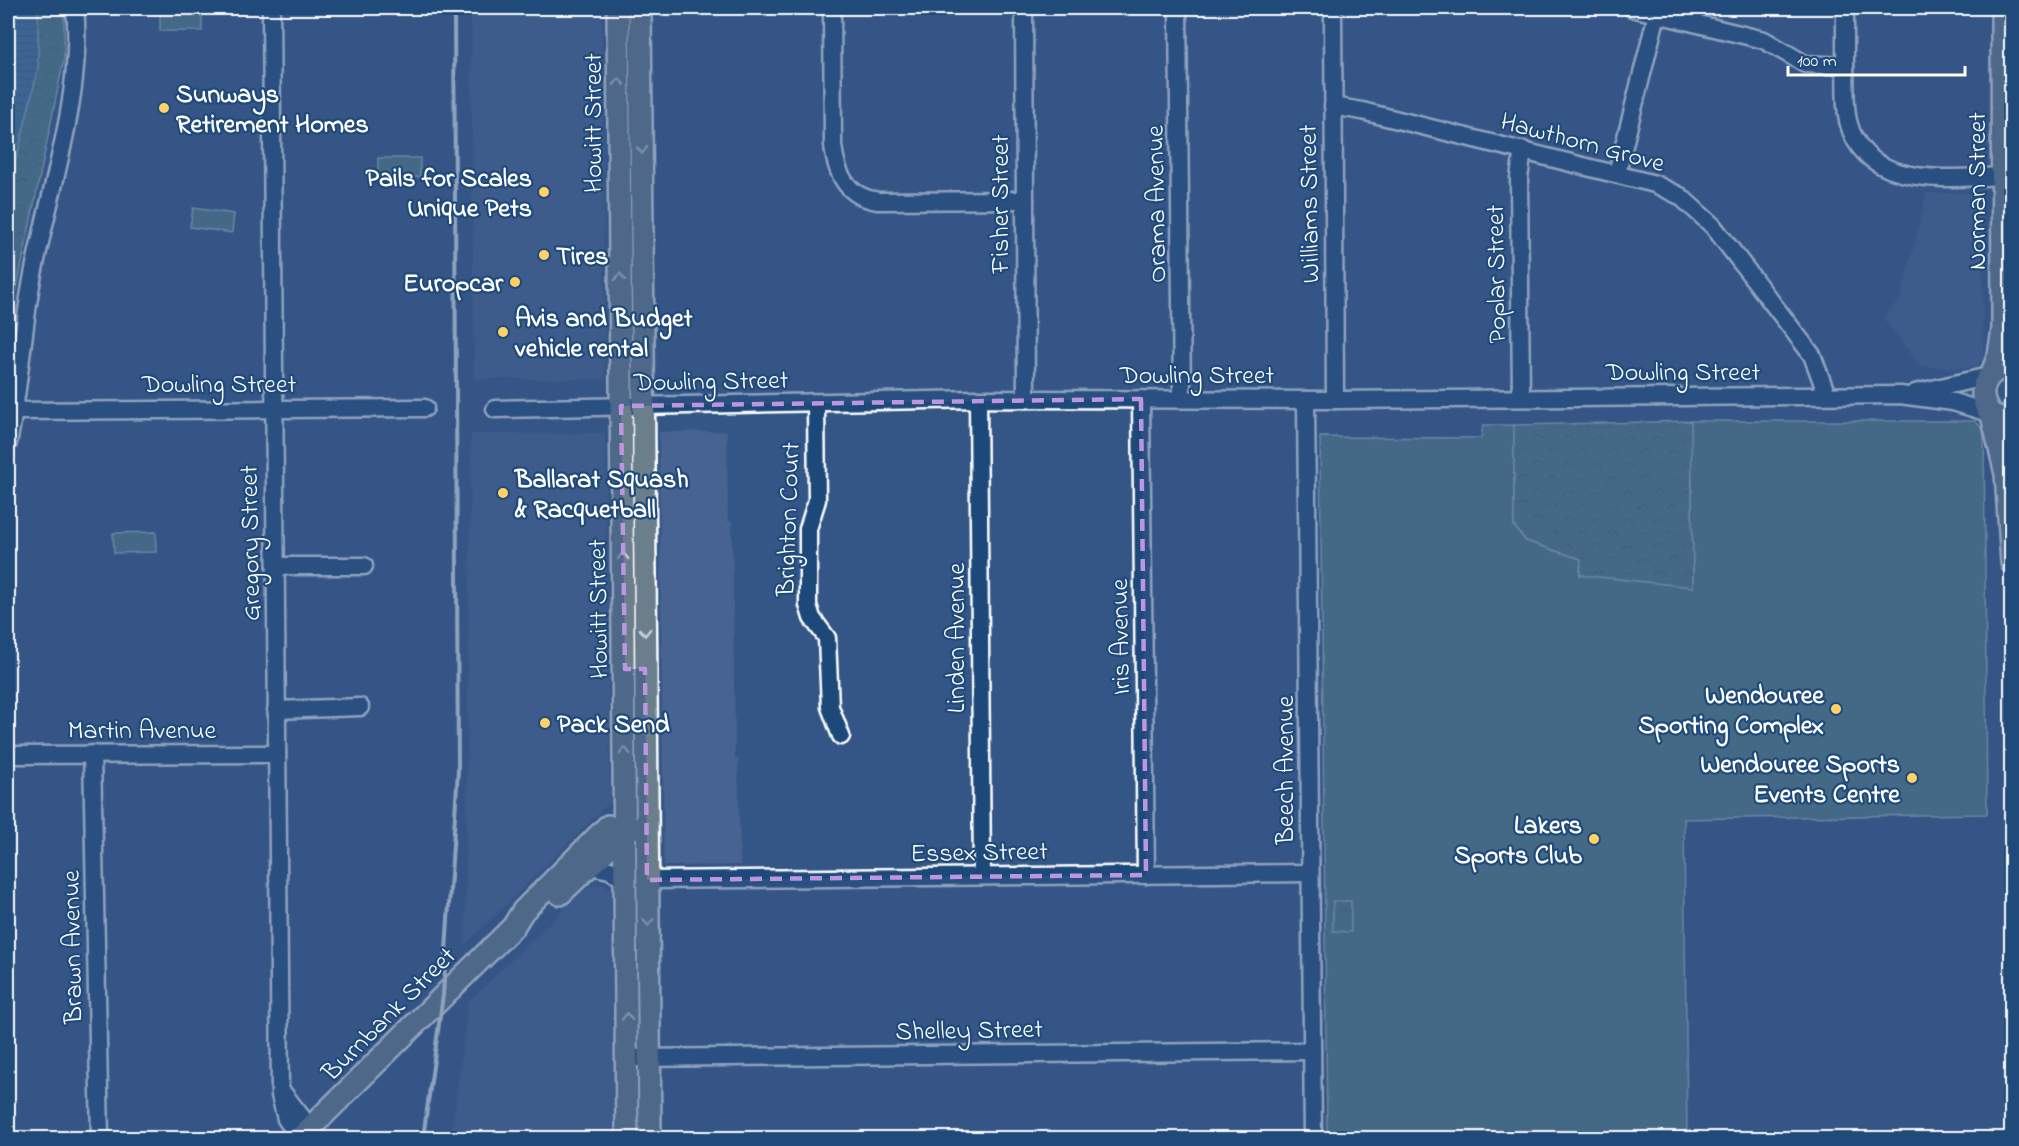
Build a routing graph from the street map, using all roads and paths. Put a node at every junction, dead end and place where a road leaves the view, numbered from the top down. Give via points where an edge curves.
1 (75, 8) edge
2 (271, 8) edge
3 (618, 8) edge
4 (640, 8) edge
5 (832, 8) edge
6 (1024, 8) edge
7 (1178, 8) edge
8 (1333, 8) edge
9 (1632, 8) edge
10 (1845, 8) edge
11 (2002, 8) edge
12 (1657, 14) junction
13 (1693, 15) edge
14 (1845, 66) junction
15 (1333, 106) junction
16 (1522, 150) junction
17 (1617, 173) junction
18 (2007, 176) edge
19 (1025, 200) junction
20 (1998, 372) edge
21 (1827, 395) junction
22 (1900, 395) junction
23 (1521, 397) junction
24 (978, 399) junction
25 (1026, 399) junction
26 (1141, 399) junction
27 (1182, 399) junction
28 (1306, 400) junction
29 (1335, 400) junction
30 (816, 404) junction
31 (621, 406) junction
32 (645, 406) junction
33 (274, 408) junction
34 (425, 408) dead end
35 (495, 409) dead end
36 (14, 411) junction
37 (1997, 416) edge
38 (8, 443) edge
39 (2012, 517) edge
40 (2011, 523) edge
41 (2012, 563) edge
42 (276, 566) junction
43 (364, 566) dead end
44 (635, 669) junction
45 (360, 707) dead end
46 (276, 710) junction
47 (841, 736) dead end
48 (92, 754) junction
49 (277, 754) junction
50 (8, 756) edge
51 (625, 810) junction
52 (646, 821) junction
53 (617, 829) junction
54 (589, 866) junction
55 (1310, 873) junction
56 (1146, 875) junction
57 (982, 876) junction
58 (637, 881) junction
59 (513, 927) junction
60 (1312, 1051) junction
61 (627, 1058) junction
62 (650, 1058) junction
63 (302, 1136) edge
64 (100, 1138) edge
65 (627, 1138) edge
66 (650, 1138) edge
67 (1313, 1138) edge

1 - 36 street via 76,57 71,97 31,285
2 - 33 street, Gregory Street
31 -> 3 main road, Howitt Street
4 -> 32 main road, Howitt Street
5 - 19 street via 833,145 835,165 844,183 859,196 878,201
6 - 19 street, Fisher Street
7 - 27 street, Orama Avenue
8 - 15 street, Williams Street
9 - 12 street
10 - 14 street
11 - 18 main road, Norman Street
12 - 13 street
12 - 17 street
13 - 14 street via 1769,42 1800,63
14 - 18 street via 1849,124 1861,147 1879,165 1913,177
15 - 16 street, Hawthorn Grove
15 - 29 street, Williams Street
16 - 17 street, Hawthorn Grove
16 - 23 street, Poplar Street
17 - 21 street, Hawthorn Grove via 1672,191 1703,215 1812,355
18 - 20 main road, Norman Street via 2003,338
19 - 25 street, Fisher Street
20 - 22 street, Dowling Street
20 - 37 main road, Norman Street via 1982,391 1983,403
21 - 22 street, Dowling Street
21 - 23 street, Dowling Street
22 - 37 street, Dowling Street via 1962,404
23 - 29 street, Dowling Street
24 - 25 street, Dowling Street
24 - 30 street, Dowling Street
24 - 57 street, Linden Avenue
25 - 26 street, Dowling Street
26 - 27 street, Dowling Street
26 - 56 street, Iris Avenue
27 - 28 street, Dowling Street
28 - 29 street, Dowling Street
28 - 55 street, Beech Avenue
30 - 32 street, Dowling Street
30 - 47 street, Brighton Court via 817,500 808,525 808,605 812,618 827,636 830,707
31 - 32 street, Dowling Street
31 - 35 street, Dowling Street
44 -> 31 main road, Howitt Street
32 -> 44 main road, Howitt Street
33 - 34 street, Dowling Street
33 - 36 street, Dowling Street
33 - 42 street, Gregory Street
36 - 38 street
37 - 40 main road, Norman Street
39 - 40 main road, Norman Street
40 - 41 main road, Norman Street
42 - 43 street
42 - 46 street, Gregory Street
51 -> 44 main road, Howitt Street
44 - 52 main road, Howitt Street
45 - 46 street
46 - 49 street, Gregory Street
48 - 49 street, Martin Avenue
48 - 50 street, Martin Avenue
48 - 64 street, Brawn Avenue
49 - 63 street, Gregory Street via 279,1078 283,1114
51 - 52 street
51 - 53 main road, Howitt Street
52 - 53 main road, Burnbank Street
52 - 58 main road, Howitt Street
53 - 54 main road, Burnbank Street
53 - 58 main road, Howitt Street
53 - 59 main road, Burnbank Street via 523,911
54 - 58 street
54 - 59 main road, Burnbank Street via 535,918
55 - 56 street, Essex Street
55 - 60 street, Beech Avenue
56 - 57 street, Essex Street
57 - 58 street, Essex Street
61 -> 58 main road, Howitt Street
58 -> 62 main road, Howitt Street
59 - 63 main road, Burnbank Street
60 - 62 street, Shelley Street
60 - 67 street, Beech Avenue
61 - 62 street, Shelley Street
61 - 65 main road, Howitt Street
62 - 66 main road, Howitt Street

